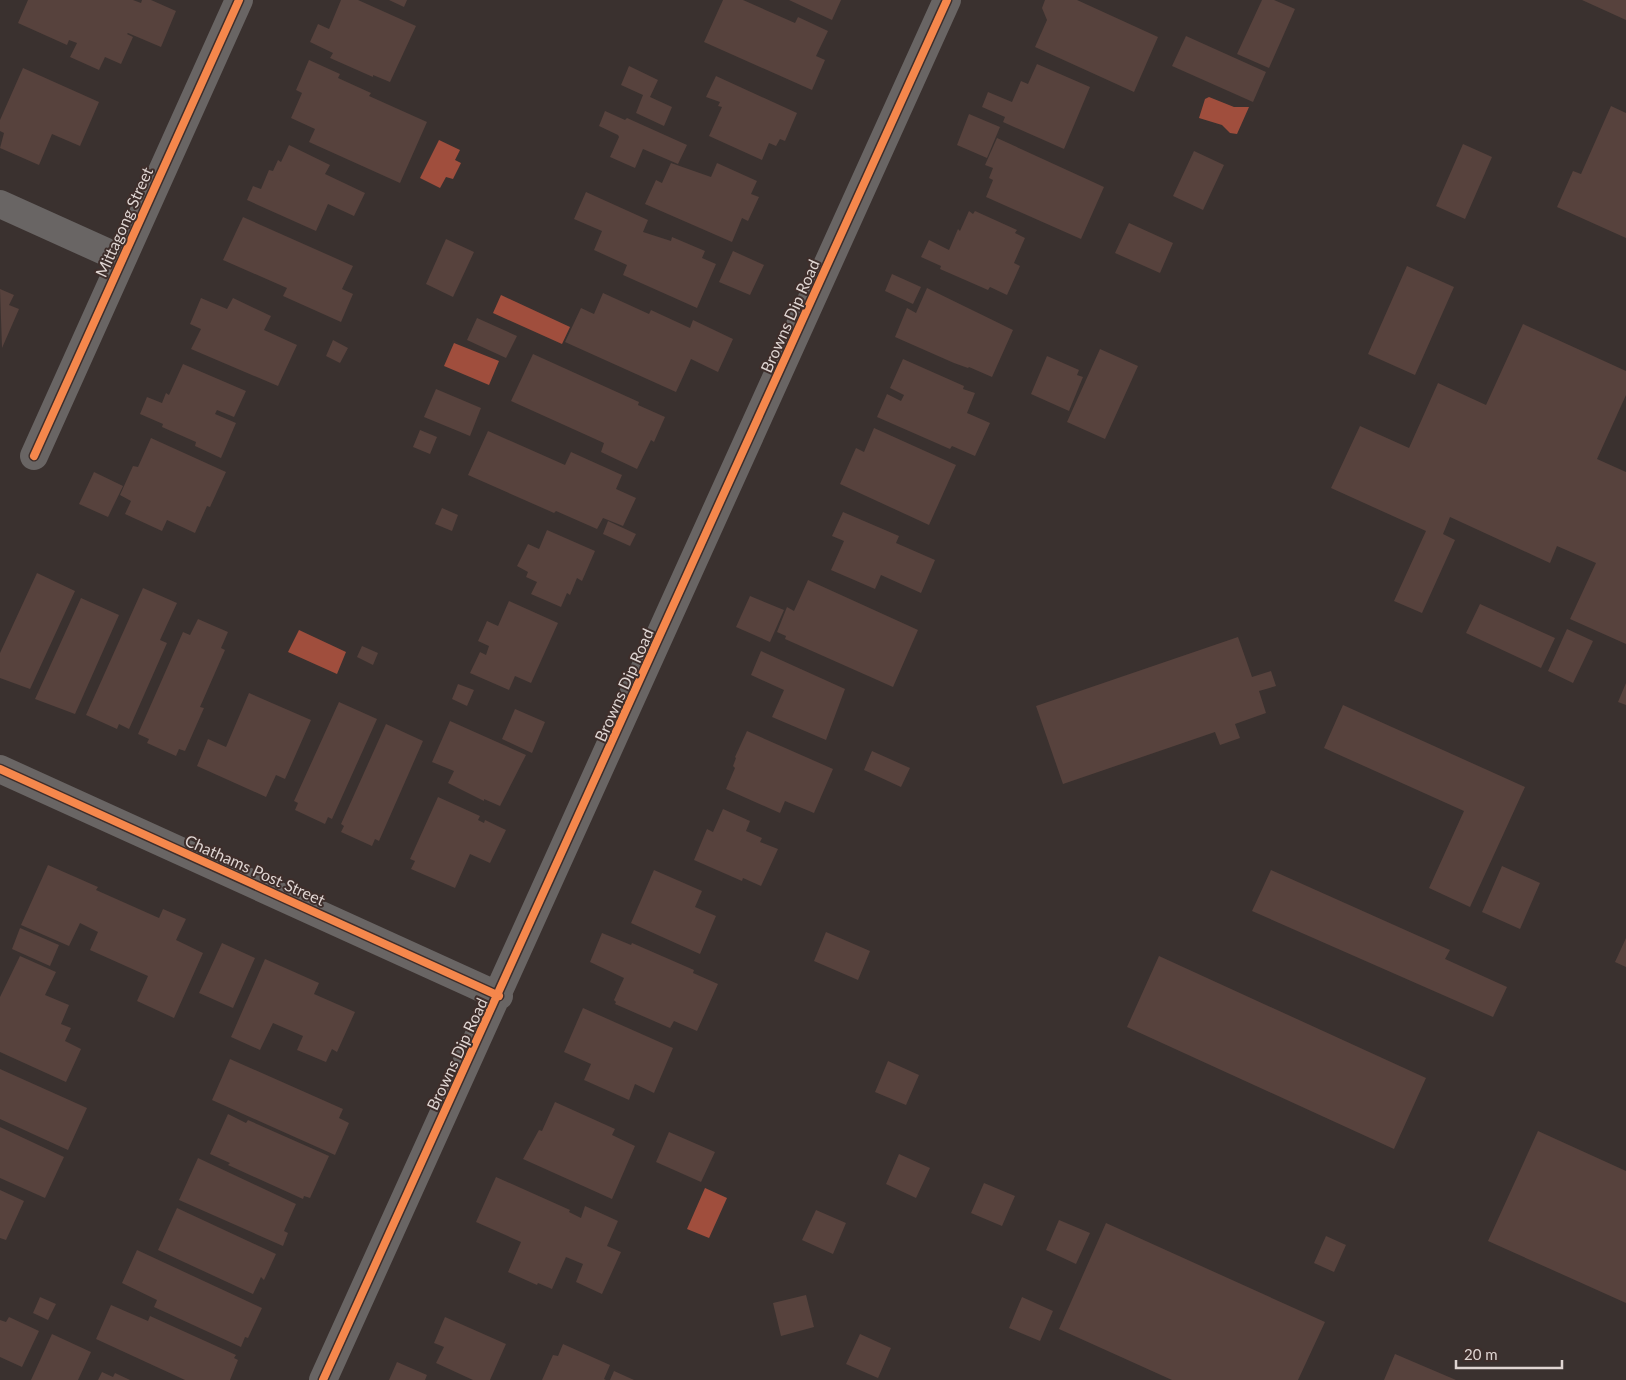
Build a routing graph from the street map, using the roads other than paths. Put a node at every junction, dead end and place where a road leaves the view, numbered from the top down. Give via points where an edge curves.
1 (239, 0) edge
2 (947, 0) edge
3 (0, 204) edge
4 (122, 259) junction
5 (34, 456) dead end
6 (0, 769) edge
7 (498, 996) junction
8 (323, 1380) edge

1 - 4 street, Mittagong Street
2 - 7 street, Browns Dip Road
3 - 4 street
4 - 5 street, Mittagong Street
6 - 7 street, Chathams Post Street
7 - 8 street, Browns Dip Road

